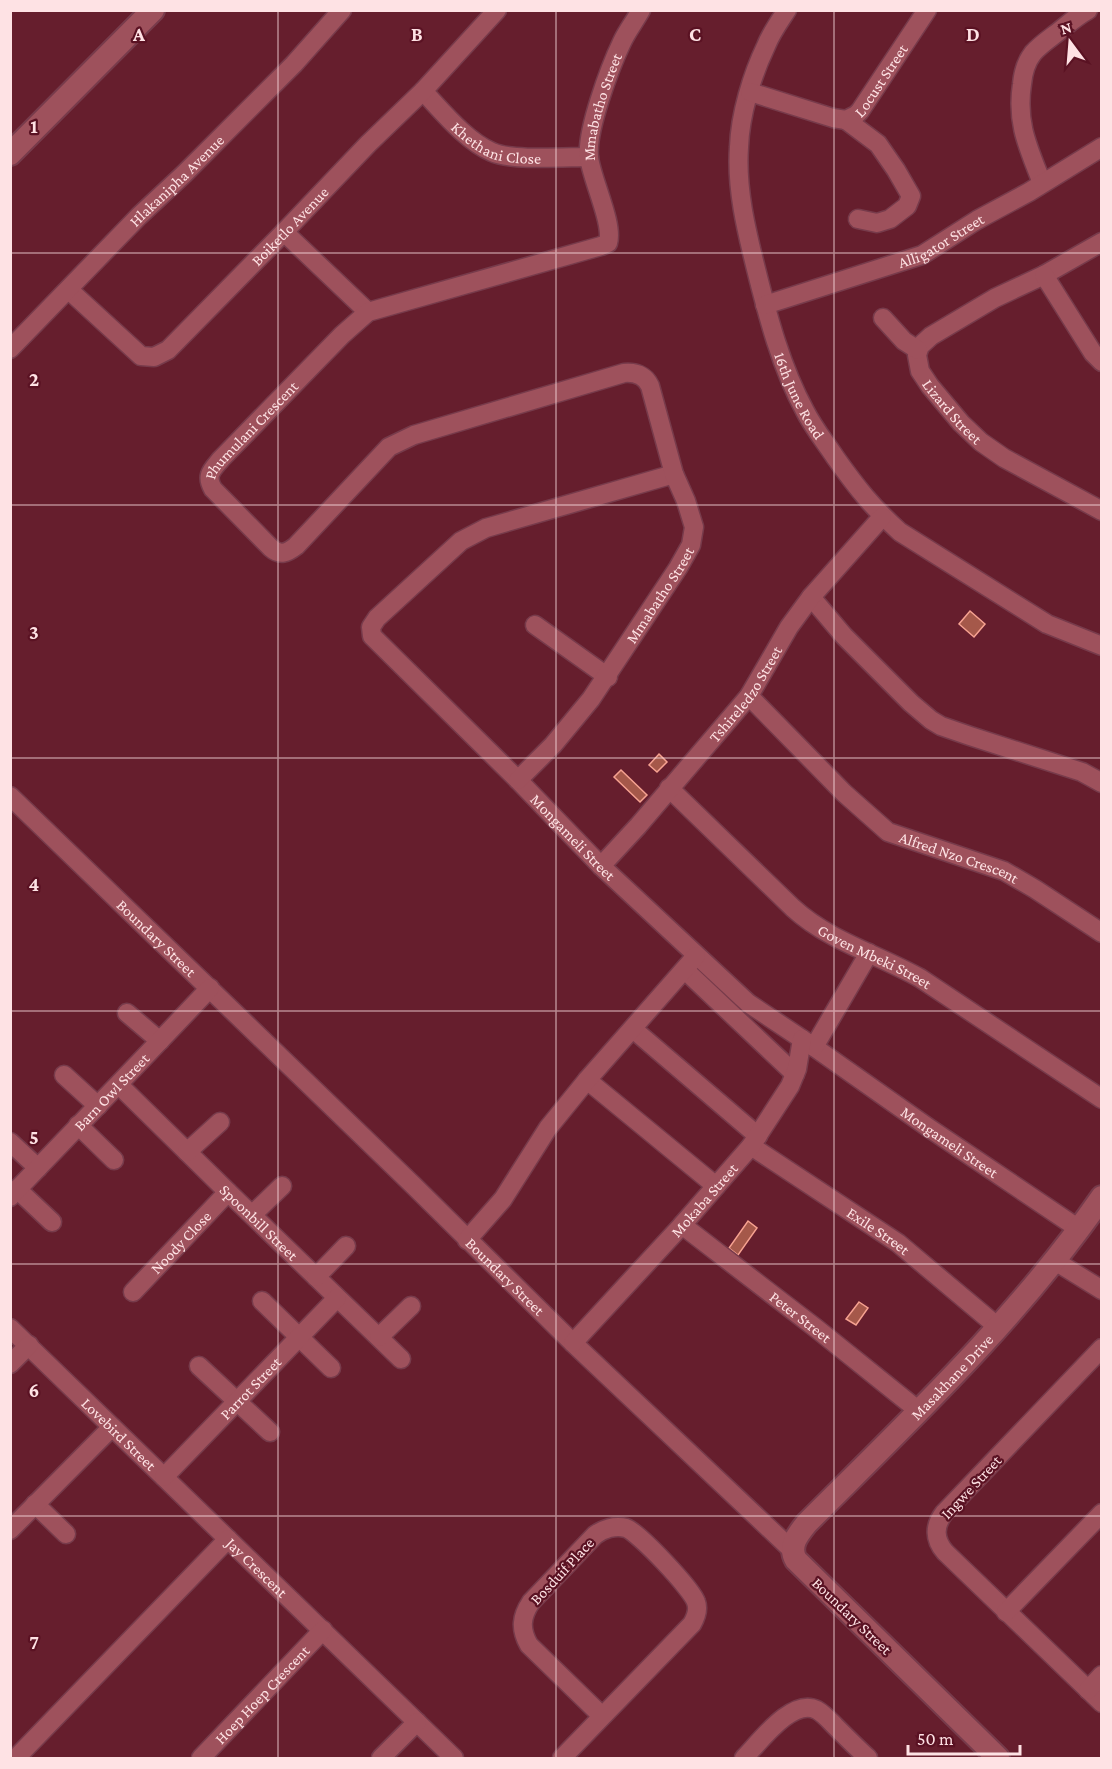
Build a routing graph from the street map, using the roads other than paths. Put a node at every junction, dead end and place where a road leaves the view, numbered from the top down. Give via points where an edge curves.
1 (153, 10) edge
2 (342, 10) edge
3 (497, 10) edge
4 (641, 10) edge
5 (787, 10) edge
6 (927, 10) edge
7 (1088, 10) edge
8 (423, 91) junction
9 (750, 92) junction
10 (846, 120) junction
11 (1101, 147) edge
12 (10, 153) edge
13 (589, 157) junction
14 (1042, 183) junction
15 (858, 219) dead end
16 (284, 232) junction
17 (1101, 242) edge
18 (604, 245) joint
19 (1044, 275) junction
20 (69, 290) junction
21 (765, 305) junction
22 (368, 312) junction
23 (884, 318) dead end
24 (10, 349) edge
25 (918, 350) junction
26 (1101, 362) edge
27 (645, 378) joint
28 (674, 474) junction
29 (1101, 511) edge
30 (882, 517) junction
31 (811, 597) junction
32 (535, 625) dead end
33 (1101, 646) edge
34 (608, 676) junction
35 (749, 696) junction
36 (518, 780) junction
37 (1101, 783) edge
38 (669, 788) junction
39 (10, 796) edge
40 (601, 866) junction
41 (1101, 933) edge
42 (869, 953) junction
43 (691, 963) junction
44 (210, 988) junction
45 (127, 1013) dead end
46 (633, 1029) junction
47 (160, 1041) junction
48 (808, 1043) junction
49 (795, 1074) junction
50 (63, 1075) dead end
51 (587, 1080) junction
52 (119, 1084) junction
53 (1101, 1099) edge
54 (98, 1106) junction
55 (220, 1122) dead end
56 (78, 1125) junction
57 (755, 1141) junction
58 (10, 1142) edge
59 (187, 1152) junction
60 (114, 1160) dead end
61 (38, 1168) junction
62 (282, 1186) dead end
63 (716, 1186) junction
64 (228, 1192) junction
65 (14, 1193) edge
66 (1101, 1197) edge
67 (253, 1214) junction
68 (52, 1222) dead end
69 (682, 1225) junction
70 (1079, 1229) junction
71 (468, 1240) junction
72 (346, 1246) dead end
73 (1055, 1261) junction
74 (316, 1277) junction
75 (1101, 1290) edge
76 (133, 1292) dead end
77 (337, 1298) junction
78 (261, 1301) dead end
79 (411, 1306) dead end
80 (10, 1328) edge
81 (998, 1328) junction
82 (379, 1337) junction
83 (298, 1338) junction
84 (573, 1343) junction
85 (29, 1345) junction
86 (1101, 1348) edge
87 (401, 1359) dead end
88 (10, 1364) edge
89 (199, 1366) dead end
90 (331, 1368) dead end
91 (238, 1401) junction
92 (919, 1411) junction
93 (112, 1426) junction
94 (270, 1432) dead end
95 (164, 1477) junction
96 (36, 1504) junction
97 (1101, 1513) edge
98 (10, 1530) edge
99 (66, 1534) dead end
100 (228, 1539) junction
101 (792, 1550) junction
102 (1006, 1612) junction
103 (323, 1630) junction
104 (1101, 1675) edge
105 (1088, 1690) junction
106 (1101, 1703) edge
107 (602, 1716) junction
108 (417, 1722) junction
109 (16, 1758) edge
110 (201, 1758) edge
111 (381, 1758) edge
112 (454, 1758) edge
113 (562, 1758) edge
114 (744, 1758) edge
115 (868, 1758) edge
116 (998, 1758) edge

1 - 12 street
2 - 20 street, Hlakanipha Avenue via 294,64
3 - 8 street, Boiketlo Avenue
4 - 13 street, Mmabatho Street via 622,40 598,103
5 - 9 street, 16th June Road via 766,45
6 - 10 street, Locust Street via 860,111
7 - 14 street via 1038,48 1024,71 1020,118
8 - 13 street, Khethani Close via 470,138 491,152
8 - 16 street, Boiketlo Avenue
9 - 10 street, Locust Street
9 - 21 street, 16th June Road via 741,128 739,172 749,242
10 - 15 street via 878,144 911,196 908,206 890,219 877,223
11 - 14 street, Alligator Street
13 - 18 street, Mmabatho Street via 609,232 609,241
14 - 21 street, Alligator Street via 922,255
16 - 20 street, Boiketlo Avenue via 174,344 154,357 136,352
16 - 22 street
17 - 19 street
18 - 22 street, Phumulani Crescent
19 - 25 street via 995,298 927,339
19 - 26 street
20 - 24 street, Hlakanipha Avenue
21 - 30 street, 16th June Road via 784,366 806,413 860,493
22 - 27 street, Phumulani Crescent via 210,473 213,489 277,553 296,546 389,447 404,439 624,373
23 - 25 street via 904,341
25 - 29 street, Lizard Street via 924,379 971,433 1004,458
27 - 28 street, Mmabatho Street
28 - 34 street, Mmabatho Street via 694,527 691,545
28 - 36 street, Mongameli Street via 486,528 461,541 373,622 370,632 375,640
30 - 31 street, Tshireledzo Street
30 - 33 street, 16th June Road via 1047,624
31 - 35 street, Tshireledzo Street
31 - 37 street via 844,636 931,720 1082,772
32 - 34 street
34 - 36 street, Mmabatho Street via 576,720
35 - 38 street, Tshireledzo Street
35 - 41 street, Alfred Nzo Crescent via 888,832 1012,875
36 - 40 street, Mongameli Street
38 - 40 street, Tshireledzo Street
38 - 42 street, Goven Mbeki Street via 800,915
39 - 44 street, Boundary Street
40 - 43 street, Mongameli Street
42 - 48 street, Mokaba Street
42 - 53 street, Goven Mbeki Street via 920,978
43 - 46 street
43 - 48 street, Mongameli Street
43 - 49 street
44 - 47 street, Barn Owl Street
44 - 71 street, Boundary Street
45 - 47 street
46 - 51 street
46 - 57 street, Exile Street
47 - 52 street, Barn Owl Street
48 - 49 street, Mokaba Street
48 - 70 street, Mongameli Street
49 - 57 street, Mokaba Street
50 - 54 street
51 - 63 street
51 - 71 street via 548,1128 503,1199
52 - 54 street, Barn Owl Street
52 - 59 street, Spoonbill Street
54 - 56 street, Barn Owl Street
55 - 59 street
56 - 60 street
56 - 61 street, Barn Owl Street
57 - 63 street, Mokaba Street
57 - 81 street, Exile Street via 907,1249
58 - 61 street
59 - 64 street, Spoonbill Street
61 - 65 street, Barn Owl Street
62 - 67 street
63 - 69 street, Mokaba Street
64 - 67 street, Spoonbill Street
64 - 76 street, Noody Close
65 - 68 street
66 - 70 street, Masakhane Drive
67 - 74 street, Spoonbill Street
69 - 84 street, Mokaba Street
69 - 92 street, Peter Street
70 - 73 street, Masakhane Drive
71 - 84 street, Boundary Street
72 - 74 street
73 - 75 street
73 - 81 street, Masakhane Drive
74 - 77 street, Spoonbill Street
77 - 82 street, Spoonbill Street
77 - 83 street, Parrot Street
78 - 83 street
79 - 82 street
80 - 85 street, Lovebird Street
81 - 92 street, Masakhane Drive
82 - 87 street, Spoonbill Street
83 - 90 street
83 - 91 street, Parrot Street
84 - 101 street, Boundary Street
85 - 88 street
85 - 93 street, Lovebird Street
86 - 102 street, Ingwe Street via 937,1524 937,1540 942,1548
89 - 91 street
91 - 94 street
91 - 95 street, Parrot Street
92 - 101 street, Masakhane Drive via 807,1523
93 - 95 street, Lovebird Street
93 - 96 street
95 - 100 street, Lovebird Street
96 - 98 street
96 - 99 street
97 - 102 street
100 - 103 street, Jay Crescent
100 - 109 street, Jay Crescent
101 - 116 street, Boundary Street via 799,1564
102 - 105 street, Ingwe Street
103 - 108 street, Jay Crescent
103 - 110 street, Hoep Hoep Crescent
104 - 105 street
105 - 106 street, Ingwe Street
107 - 107 street, Bosduif Place via 692,1624 698,1608 688,1587 636,1534 615,1527 595,1535 531,1602 522,1620 529,1645
107 - 113 street, Bosduif Place
108 - 111 street
108 - 112 street, Jay Crescent
114 - 115 street via 791,1712 809,1708 821,1712

